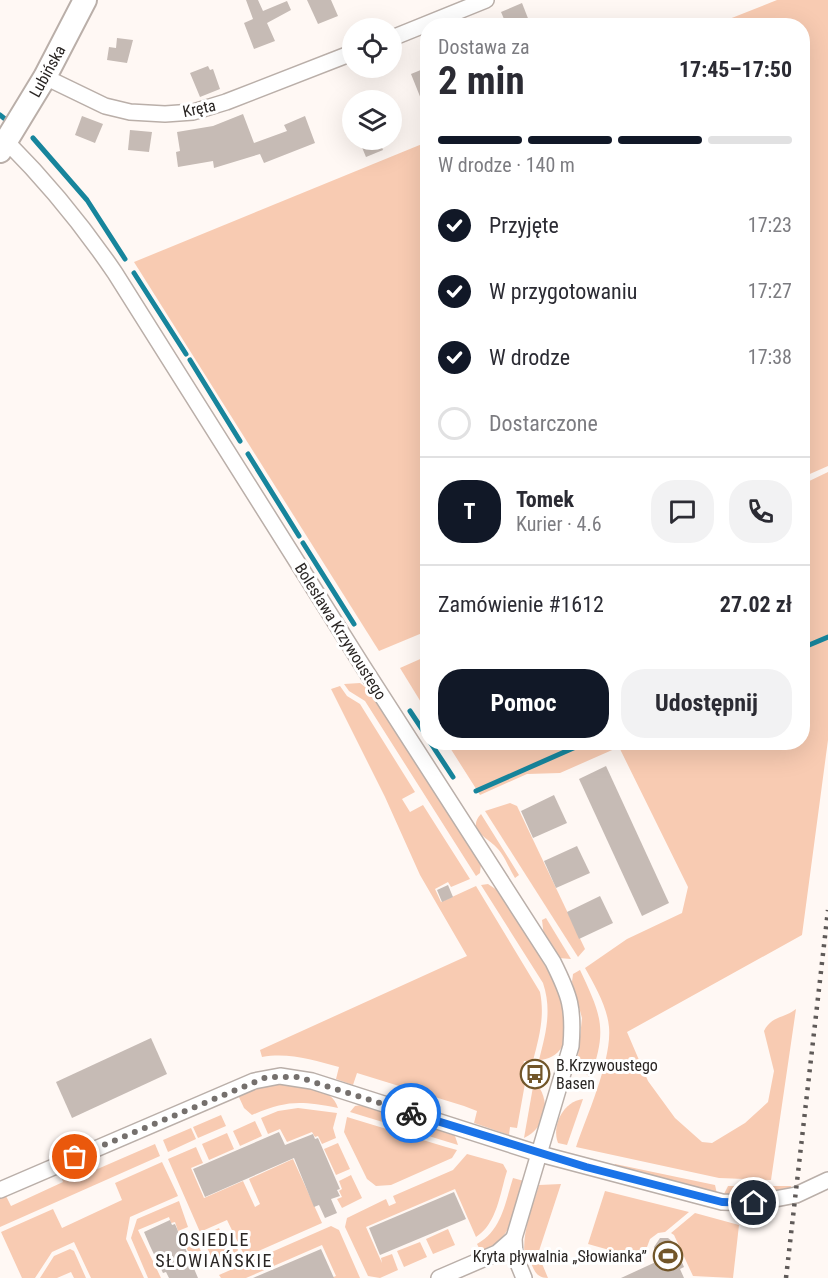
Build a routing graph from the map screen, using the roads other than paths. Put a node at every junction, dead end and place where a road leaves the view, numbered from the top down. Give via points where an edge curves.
1 (85, 0) edge
2 (486, 0) edge
3 (441, 18) edge
4 (420, 27) edge
5 (402, 34) edge
6 (342, 57) edge
7 (45, 77) junction
8 (2, 145) edge
9 (540, 1154) junction
10 (828, 1180) edge
11 (0, 1190) edge
12 (514, 1238) junction
13 (439, 1278) edge
14 (524, 1278) edge

1 - 7 main road, Lubińska
2 - 3 street
4 - 5 street
6 - 7 street, Kręta via 226,102 193,112 165,114 105,106
7 - 8 main road, Lubińska
8 - 9 street, Bolesława Krzywoustego via 31,166 115,273 553,962 573,1016 571,1046
9 - 10 street via 722,1202 754,1203 796,1195
9 - 11 street via 305,1079 280,1076 254,1081
9 - 12 street, Bolesława Krzywoustego
12 - 13 street via 497,1253
12 - 14 street via 515,1256

